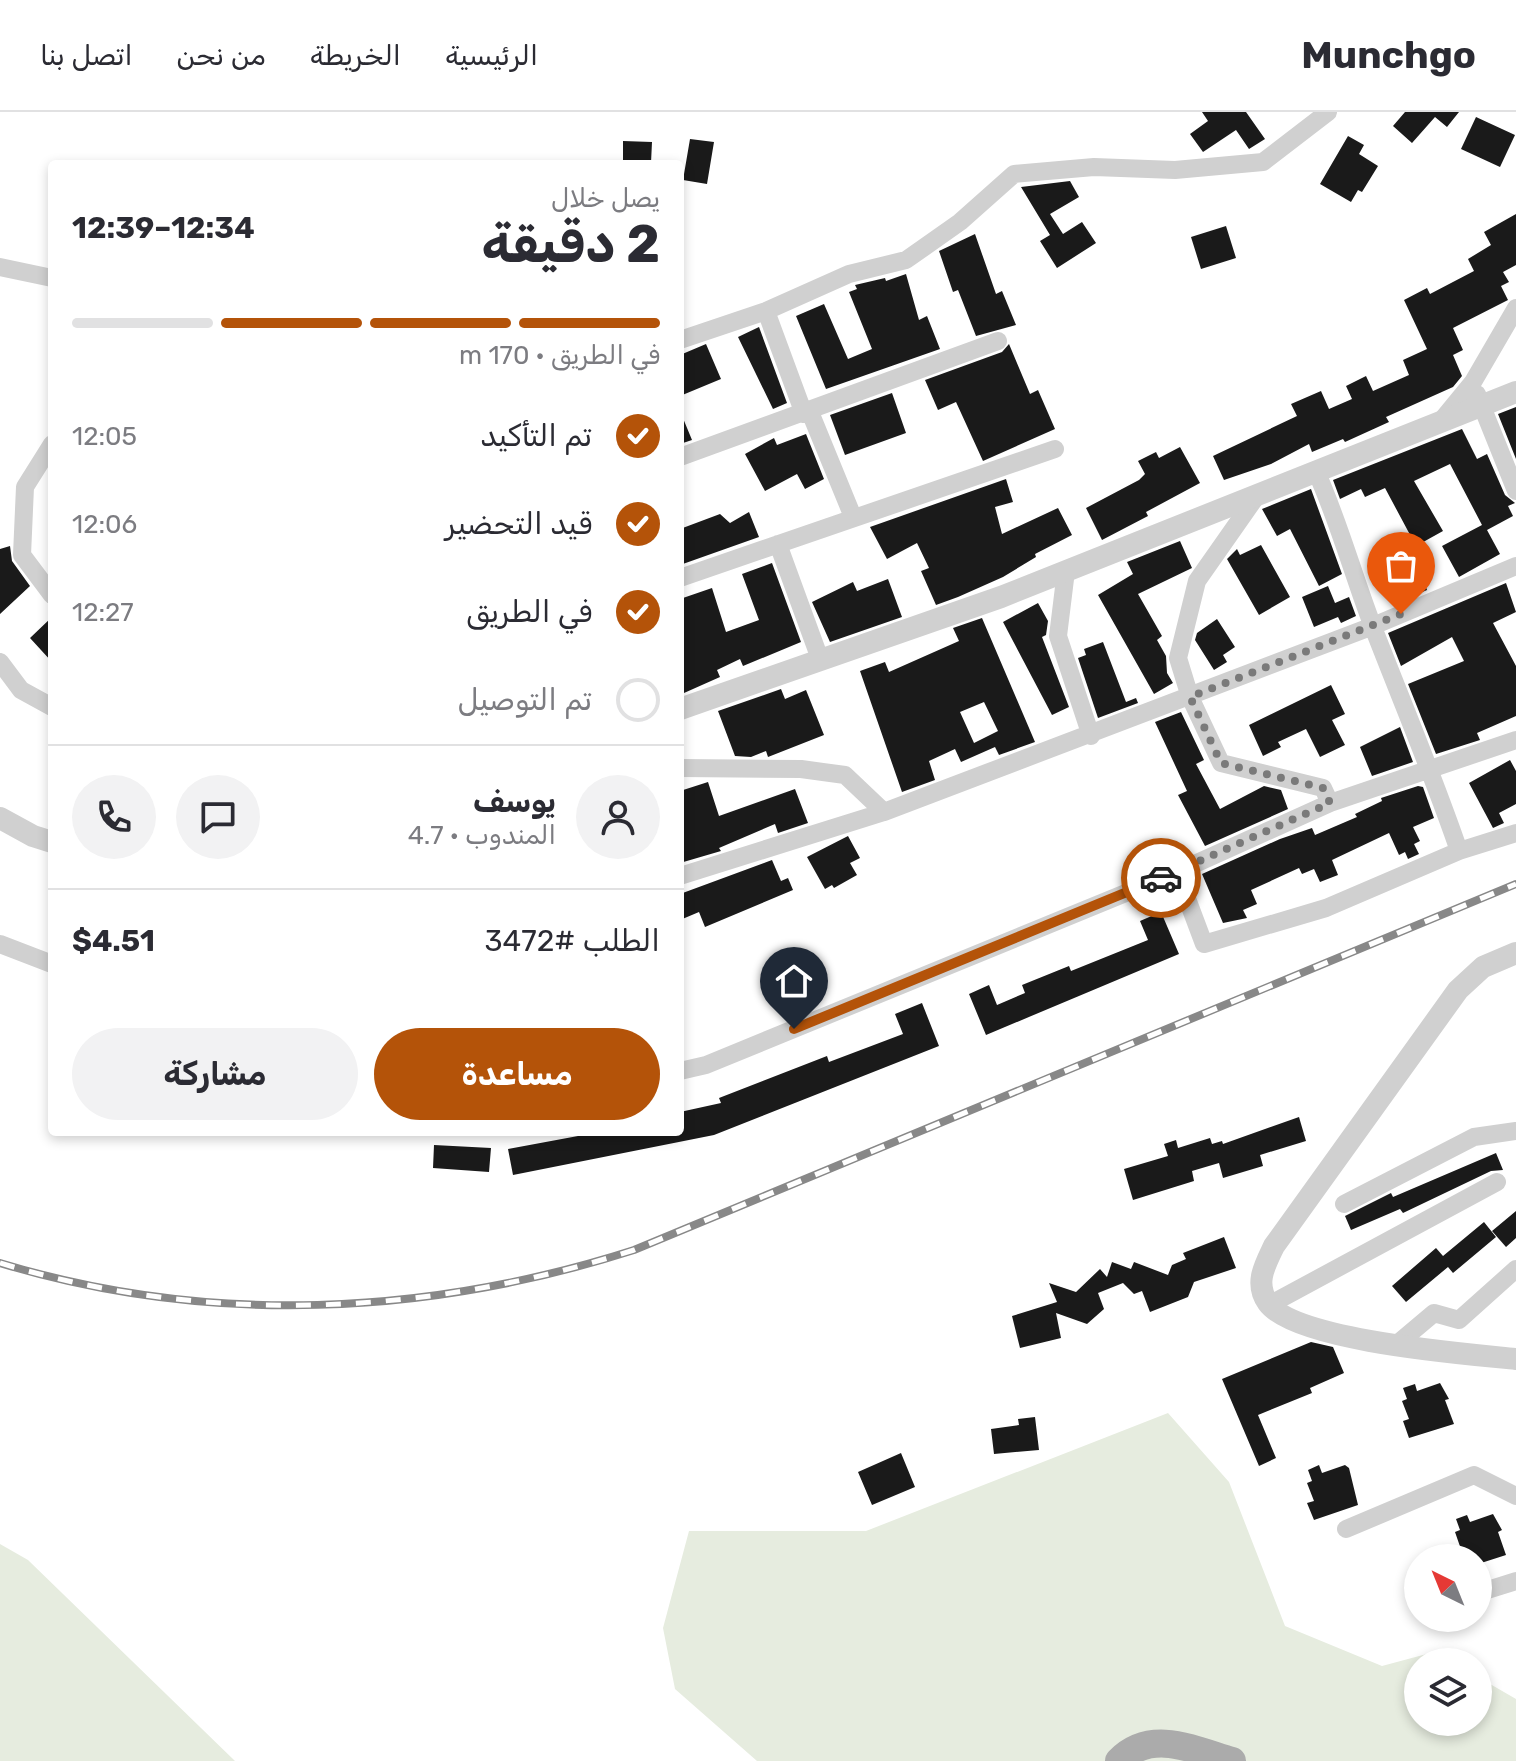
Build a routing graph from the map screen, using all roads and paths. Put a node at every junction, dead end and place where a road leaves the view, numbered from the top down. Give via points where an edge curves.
1 (1328, 112) edge
2 (0, 267) edge
3 (48, 277) edge
4 (1516, 308) edge
5 (766, 311) junction
6 (684, 339) edge
7 (998, 341) dead end
8 (1473, 382) junction
9 (1516, 392) edge
10 (1481, 406) junction
11 (807, 413) junction
12 (1441, 421) junction
13 (1055, 449) dead end
14 (48, 450) edge
15 (684, 456) edge
16 (1316, 471) junction
17 (1516, 491) edge
18 (1258, 494) junction
19 (853, 517) junction
20 (778, 544) junction
21 (1516, 566) edge
22 (1066, 571) junction
23 (684, 577) edge
24 (48, 590) edge
25 (1373, 626) junction
26 (820, 659) junction
27 (0, 662) edge
28 (1190, 697) junction
29 (48, 705) edge
30 (684, 708) edge
31 (1091, 736) junction
32 (1516, 740) edge
33 (684, 768) edge
34 (1432, 771) junction
35 (1330, 803) junction
36 (884, 812) junction
37 (0, 818) edge
38 (1516, 833) edge
39 (48, 840) edge
40 (1459, 851) junction
41 (1177, 872) junction
42 (684, 875) edge
43 (0, 944) edge
44 (1516, 953) edge
45 (48, 962) edge
46 (684, 1070) edge
47 (1516, 1131) edge
48 (1497, 1182) dead end
49 (1344, 1204) dead end
50 (1516, 1269) edge
51 (1269, 1305) junction
52 (1396, 1345) junction
53 (1516, 1359) edge
54 (1516, 1496) edge
55 (1346, 1529) dead end
56 (1516, 1581) edge
57 (1492, 1589) edge
58 (1119, 1761) edge
59 (1232, 1761) edge

1 - 5 street via 1263,162 1014,174 906,260 849,274
2 - 3 street
4 - 8 street
5 - 6 street
5 - 11 street
7 - 11 street
8 - 10 street
8 - 12 street
9 - 10 street
10 - 12 street
10 - 17 street
11 - 15 street
11 - 19 street
12 - 16 street
13 - 19 street
14 - 24 street via 25,487 22,555
16 - 18 street
16 - 25 street
18 - 22 street
18 - 28 street via 1197,581 1178,658
19 - 20 street
20 - 23 street
20 - 26 street
21 - 25 street
22 - 26 street
22 - 31 street via 1058,636
25 - 28 street
25 - 34 street
26 - 30 street
27 - 29 street via 21,690
28 - 31 street
28 - 35 street via 1221,763 1323,788
31 - 36 street
32 - 34 street
33 - 36 street via 801,769 845,775
34 - 35 street
34 - 40 street
35 - 41 street
36 - 42 street
37 - 39 street
38 - 40 street
40 - 41 street via 1326,908 1204,944
41 - 46 street
43 - 45 street
44 - 51 street via 1483,967 1458,990 1274,1246 1261,1273
47 - 49 street via 1474,1137
48 - 51 street
50 - 52 street via 1459,1320 1434,1313
51 - 52 street via 1309,1327
52 - 53 street
54 - 55 street via 1474,1475
56 - 57 street
58 - 59 main road via 1129,1751 1160,1741

